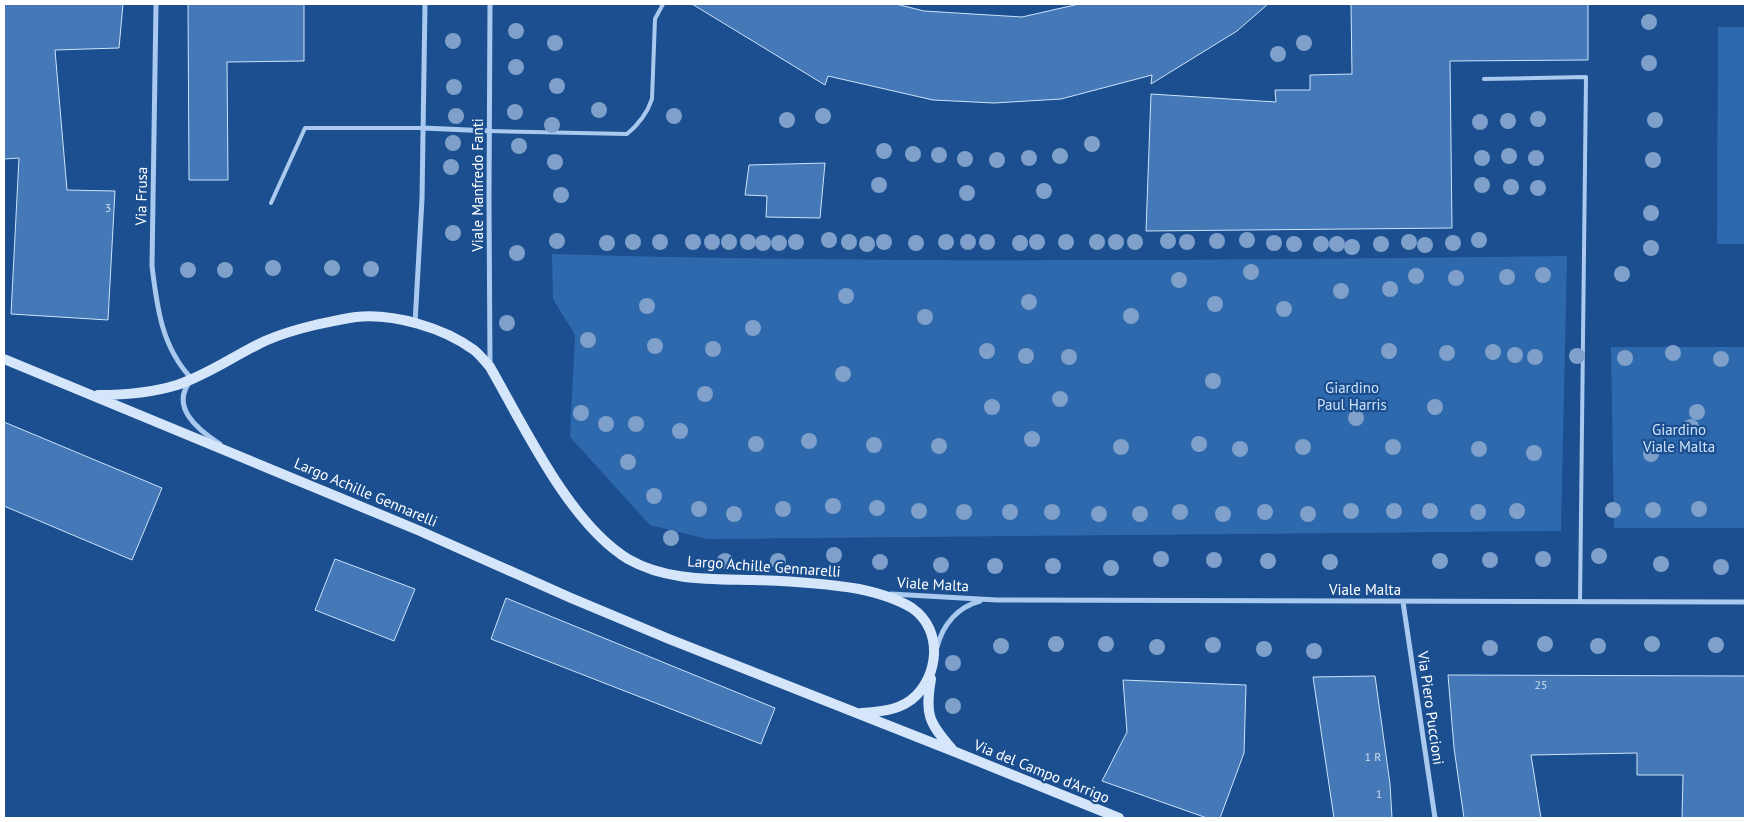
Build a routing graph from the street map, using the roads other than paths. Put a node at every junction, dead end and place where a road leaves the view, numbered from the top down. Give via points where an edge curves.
1 (156, 4) edge
2 (424, 4) edge
3 (490, 4) edge
4 (663, 4) edge
5 (1484, 79) dead end
6 (423, 128) junction
7 (490, 131) junction
8 (271, 203) dead end
9 (415, 323) junction
10 (4, 359) edge
11 (490, 367) junction
12 (192, 379) junction
13 (92, 395) junction
14 (235, 453) junction
15 (880, 594) junction
16 (986, 599) junction
17 (1402, 602) junction
18 (1580, 602) junction
19 (1745, 602) edge
20 (935, 655) junction
21 (932, 673) junction
22 (857, 713) junction
23 (953, 751) junction
24 (1119, 818) edge
25 (1435, 818) edge

1 - 12 street, Via Frusa via 152,266 163,331 175,359
2 - 6 street
3 - 7 street, Viale Manfredo Fanti
4 - 7 lane via 655,19 652,99 648,111 627,134
5 - 18 lane via 1586,76
6 - 7 street
6 - 8 lane via 305,128
6 - 9 street
7 - 11 street, Viale Manfredo Fanti
9 - 11 street, Largo Achille Gennarelli via 460,341
9 - 12 street, Largo Achille Gennarelli via 358,317 296,330 266,341
10 - 13 street
11 - 15 street, Largo Achille Gennarelli via 562,490 608,544 628,558 646,568 695,578 837,585
12 - 13 street via 139,393
12 - 14 street, Largo Achille Gennarelli via 182,396 188,415 209,437
13 - 14 street
14 - 22 street, Largo Achille Gennarelli via 669,639
15 - 16 street, Viale Malta
15 - 20 street, Largo Achille Gennarelli via 914,609 922,617 930,630
16 - 17 street, Viale Malta
16 - 20 street, Viale Malta via 967,605 955,615 940,637
17 - 18 street, Viale Malta
17 - 25 street, Via Piero Puccioni
18 - 19 street, Viale Malta
20 - 21 street, Largo Achille Gennarelli
21 - 22 street, Largo Achille Gennarelli via 919,693 901,706 882,712
21 - 23 street, Via del Campo d'Arrigo via 929,715
22 - 23 street, Via del Campo d'Arrigo
23 - 24 street, Via del Campo d'Arrigo

